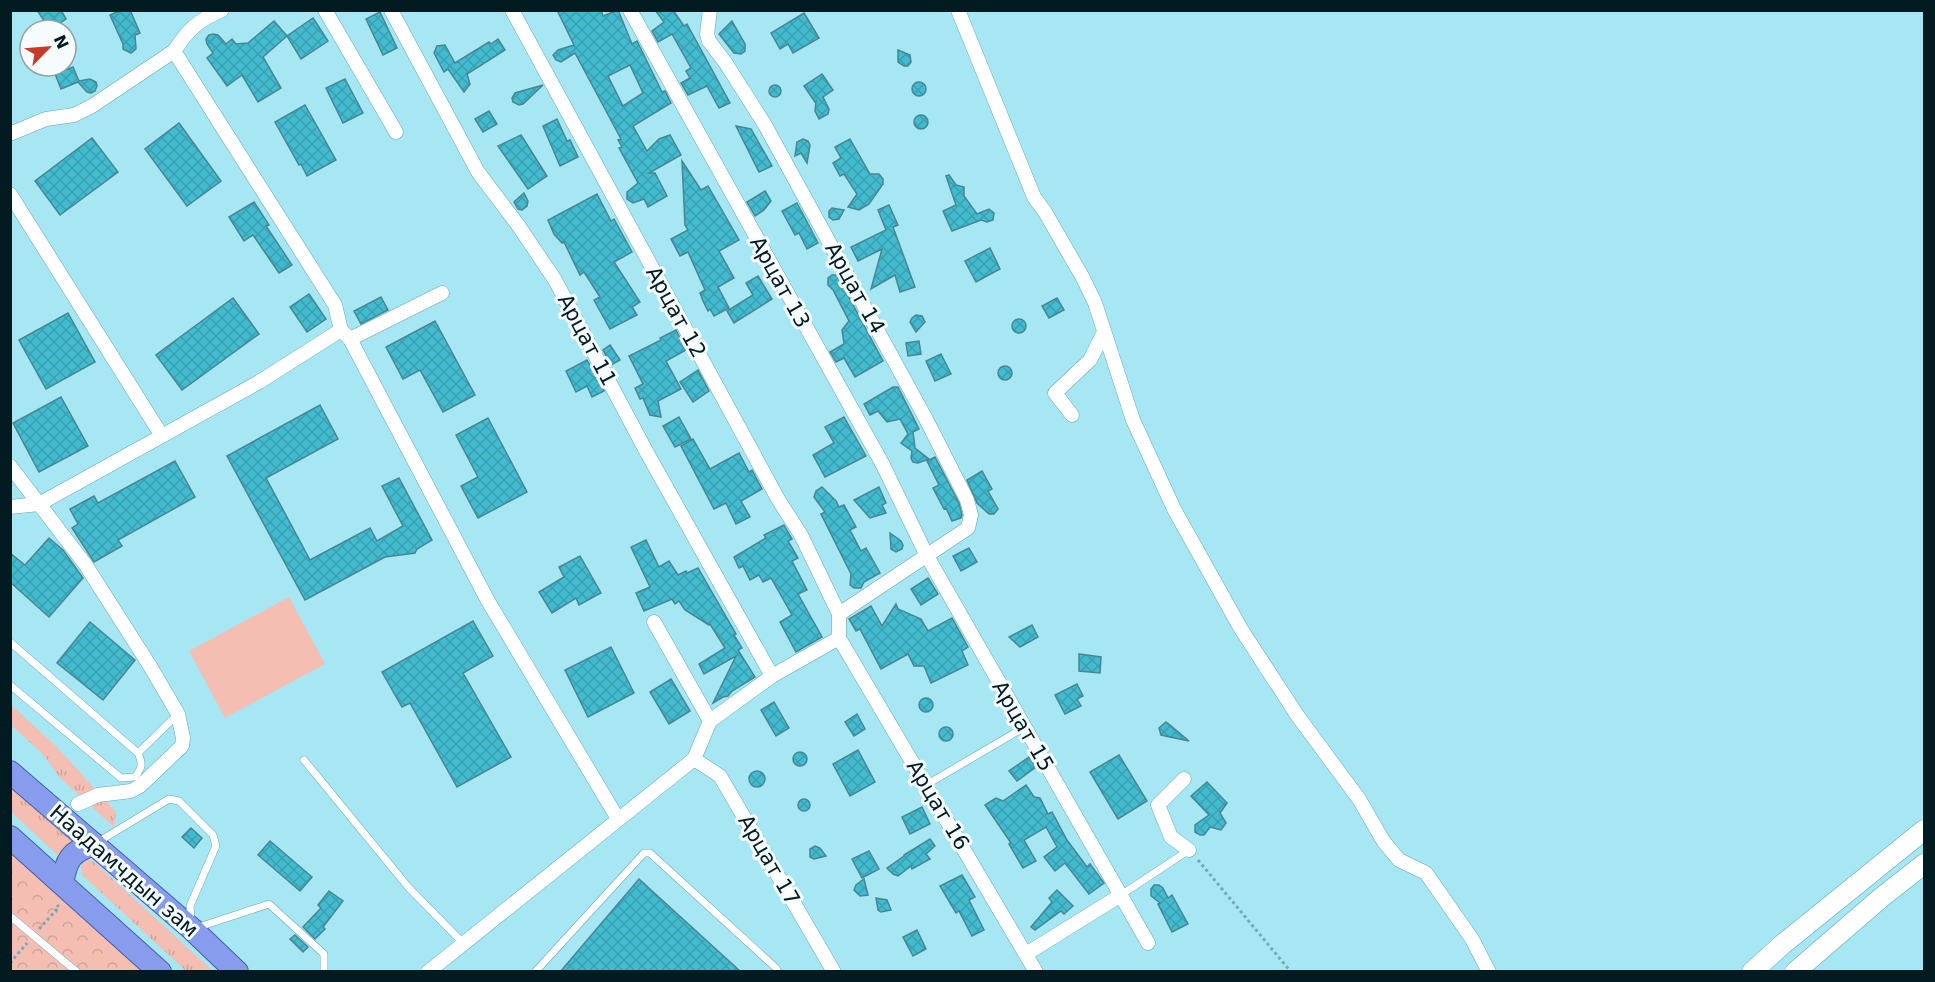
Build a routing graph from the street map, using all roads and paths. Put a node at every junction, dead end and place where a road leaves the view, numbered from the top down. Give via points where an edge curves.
1 (222, 10) edge
2 (325, 10) edge
3 (391, 10) edge
4 (512, 10) edge
5 (630, 10) edge
6 (710, 10) edge
7 (958, 10) edge
8 (174, 51) junction
9 (396, 132) dead end
10 (11, 135) edge
11 (10, 194) edge
12 (442, 293) dead end
13 (1104, 332) junction
14 (345, 335) junction
15 (1072, 415) dead end
16 (162, 436) junction
17 (10, 466) edge
18 (39, 504) junction
19 (10, 507) edge
20 (927, 556) junction
21 (839, 614) junction
22 (654, 622) dead end
23 (839, 638) junction
24 (10, 642) edge
25 (772, 676) junction
26 (10, 685) edge
27 (178, 714) junction
28 (710, 721) junction
29 (1023, 728) junction
30 (138, 753) junction
31 (694, 759) junction
32 (304, 760) dead end
33 (10, 772) edge
34 (1184, 779) dead end
35 (926, 785) junction
36 (78, 804) dead end
37 (618, 819) junction
38 (1924, 830) edge
39 (10, 837) edge
40 (94, 844) junction
41 (1189, 850) junction
42 (1924, 864) edge
43 (56, 891) junction
44 (1121, 895) junction
45 (10, 916) edge
46 (192, 930) junction
47 (35, 935) junction
48 (463, 943) junction
49 (1148, 943) dead end
50 (1026, 954) junction
51 (10, 963) edge
52 (432, 970) edge
53 (77, 972) edge
54 (160, 972) edge
55 (237, 972) edge
56 (324, 972) edge
57 (535, 972) edge
58 (778, 972) edge
59 (834, 972) edge
60 (1036, 972) edge
61 (1291, 972) edge
62 (1489, 972) edge
63 (1752, 972) edge
64 (1795, 972) edge

1 - 8 street via 188,31
2 - 9 street
3 - 25 street, Арцат 11 via 478,172 555,280
4 - 21 street, Арцат 12 via 801,536
5 - 20 street, Арцат 13 via 883,465
6 - 20 street, Арцат 14 via 709,41 765,125 967,500 971,515 968,528
7 - 13 street via 1034,197 1083,278
8 - 10 street via 92,106 74,115 49,118
8 - 14 street via 335,305
11 - 16 street
12 - 14 street
13 - 15 street via 1090,360 1055,393
13 - 62 street via 1133,420 1174,509 1241,629 1359,799 1384,842 1399,860 1426,873 1472,939
14 - 16 street
14 - 37 street via 488,601
16 - 18 street
17 - 18 street
18 - 19 street
18 - 27 street via 86,564
20 - 21 street
20 - 29 street, Арцат 15
21 - 23 street
22 - 28 street
23 - 25 street
23 - 35 street, Арцат 16
24 - 30 lane
25 - 28 street
26 - 30 lane via 121,778 135,777 141,769
27 - 30 lane
27 - 36 street via 184,742 140,786 131,791 98,795
28 - 31 street
29 - 35 lane
29 - 44 street, Арцат 15
31 - 37 street
31 - 59 street, Арцат 17 via 720,776
32 - 48 lane via 409,888
33 - 40 highway, Наадамчдын зам
34 - 41 street via 1158,805 1171,837
35 - 50 street, Арцат 16
37 - 48 street
38 - 63 main road
39 - 43 highway
40 - 43 highway via 69,858
40 - 46 highway, Наадамчдын зам
40 - 46 lane via 169,799 179,801 213,835 216,846 190,906
41 - 44 lane
41 - 61 path
42 - 64 main road
43 - 47 path via 59,907
43 - 54 highway
44 - 49 street, Арцат 15
44 - 50 street
45 - 47 lane
46 - 55 highway, Наадамчдын зам
46 - 56 lane via 269,904 324,954
47 - 51 path
47 - 53 lane
48 - 52 street
50 - 60 street, Арцат 16
57 - 58 lane via 639,856 650,853

